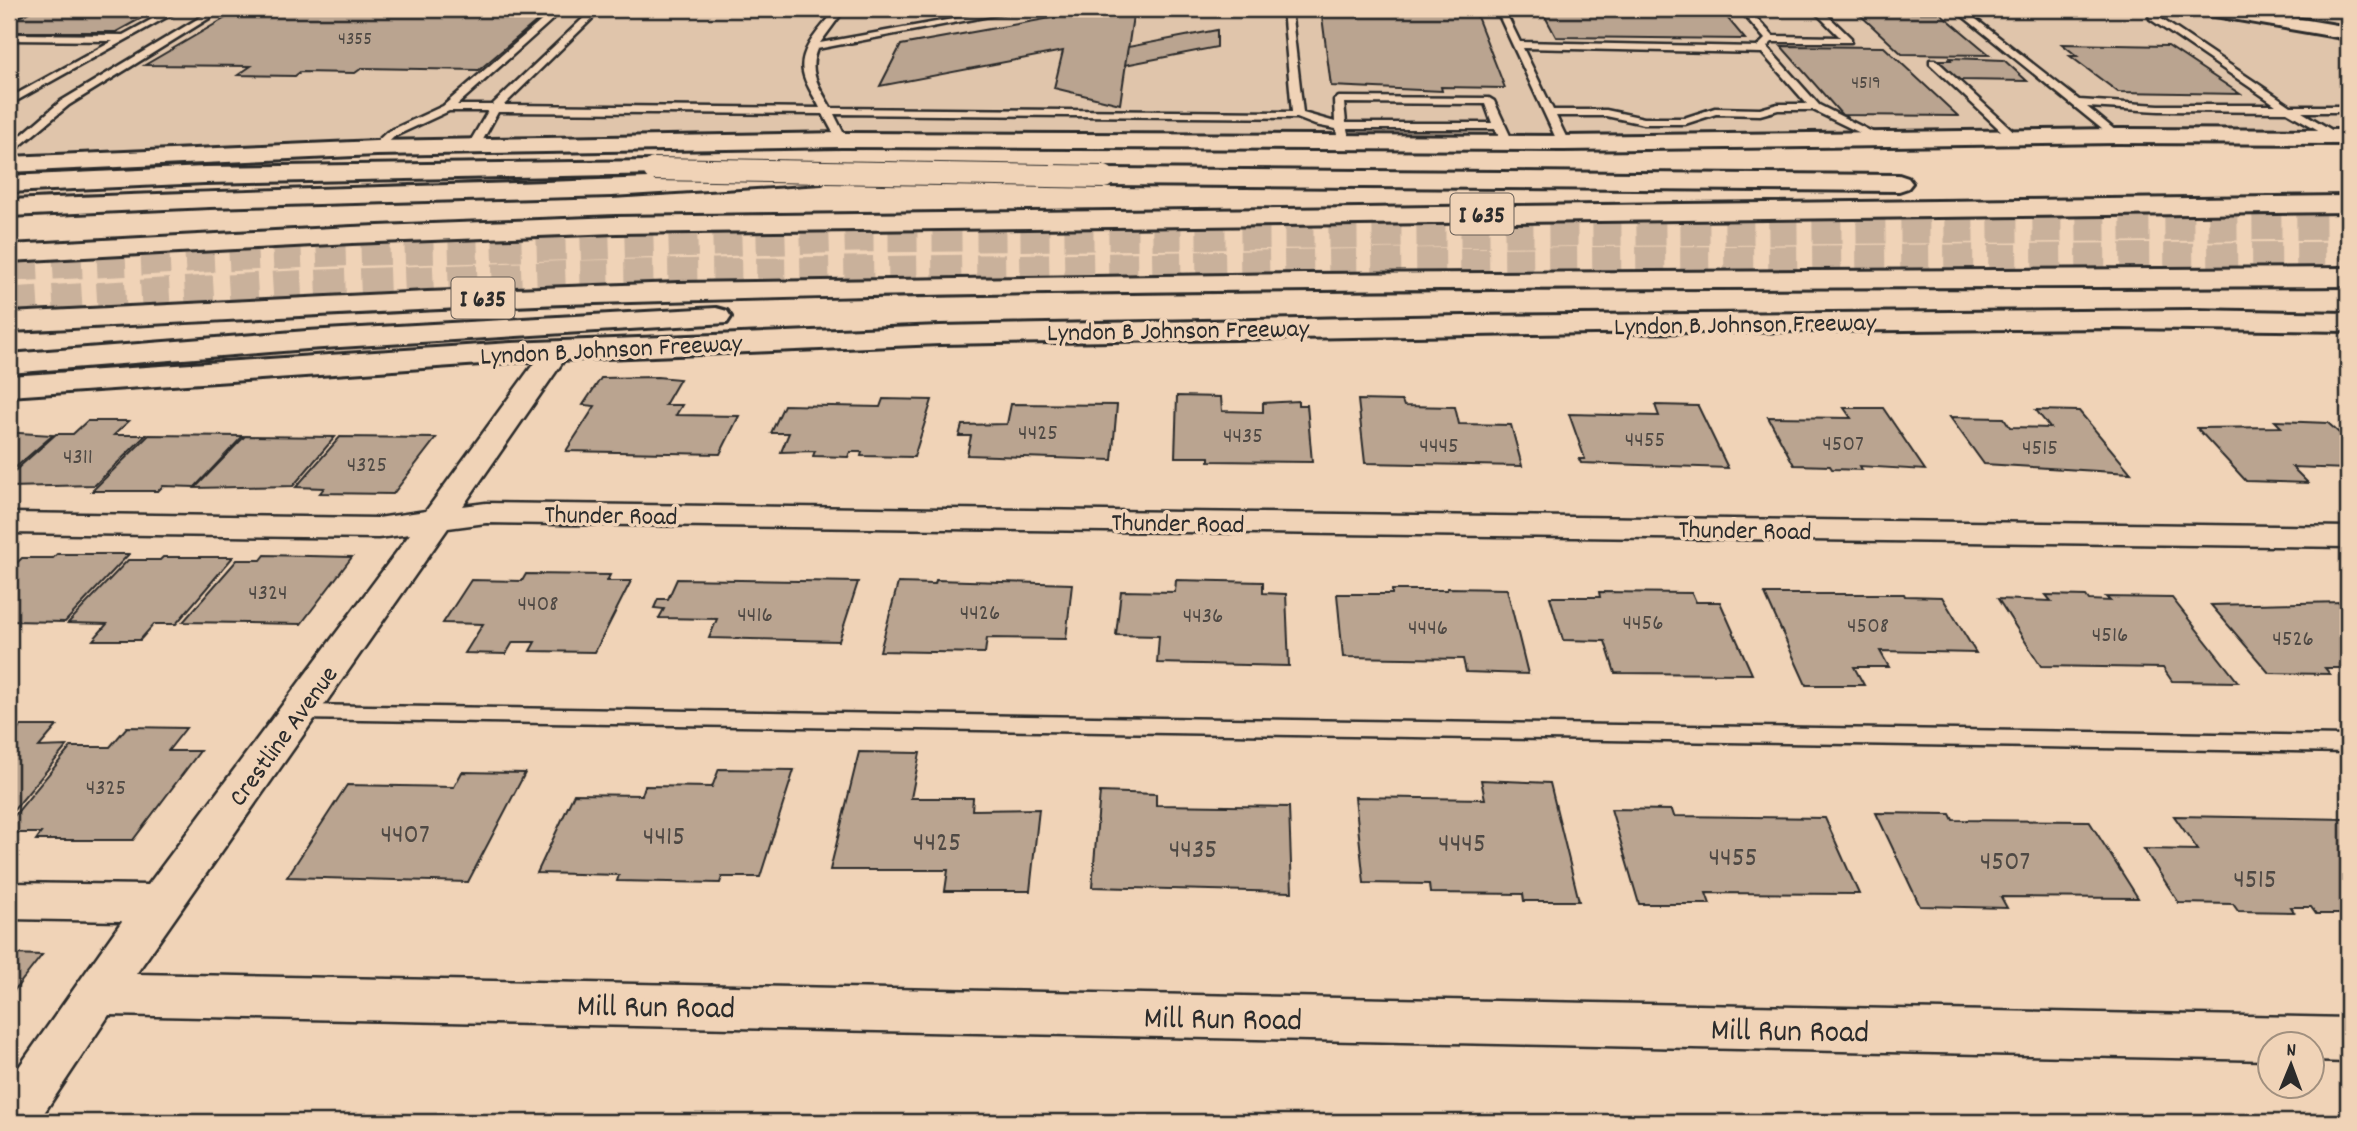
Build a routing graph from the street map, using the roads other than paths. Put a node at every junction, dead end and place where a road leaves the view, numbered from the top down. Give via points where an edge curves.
1 (177, 9) edge
2 (220, 9) edge
3 (560, 9) edge
4 (598, 9) edge
5 (841, 9) edge
6 (1022, 9) edge
7 (1287, 9) edge
8 (1500, 9) edge
9 (1743, 9) edge
10 (1816, 9) edge
11 (1958, 9) edge
12 (2152, 9) edge
13 (2209, 9) edge
14 (2348, 33) edge
15 (9, 37) edge
16 (126, 38) junction
17 (1770, 39) junction
18 (1516, 45) junction
19 (813, 47) junction
20 (1765, 50) junction
21 (1933, 62) dead end
22 (9, 102) edge
23 (2074, 103) junction
24 (1815, 107) junction
25 (447, 108) junction
26 (495, 108) junction
27 (2288, 109) junction
28 (2348, 109) edge
29 (828, 110) junction
30 (1136, 113) junction
31 (1548, 113) junction
32 (1298, 115) junction
33 (1343, 133) junction
34 (1503, 134) junction
35 (2117, 136) junction
36 (2217, 137) junction
37 (2343, 137) edge
38 (2015, 138) junction
39 (1134, 139) junction
40 (842, 140) junction
41 (1883, 140) junction
42 (9, 141) edge
43 (21, 141) junction
44 (1563, 142) junction
45 (473, 147) junction
46 (376, 148) junction
47 (9, 152) edge
48 (9, 165) edge
49 (9, 184) edge
50 (1918, 184) dead end
51 (1973, 184) dead end
52 (2348, 204) edge
53 (9, 208) edge
54 (9, 253) edge
55 (2348, 277) edge
56 (957, 288) junction
57 (9, 322) edge
58 (2348, 322) edge
59 (558, 350) junction
60 (9, 364) edge
61 (9, 386) edge
62 (435, 520) junction
63 (9, 523) edge
64 (2348, 537) edge
65 (300, 712) junction
66 (2348, 744) edge
67 (9, 901) edge
68 (159, 903) junction
69 (97, 994) junction
70 (2348, 1040) edge
71 (9, 1122) edge

1 - 16 lane
2 - 43 lane via 104,77
3 - 25 lane
4 - 26 lane
5 - 19 lane
6 - 19 lane
7 - 32 lane
8 - 18 lane
9 - 17 lane
10 - 17 lane via 1848,40
11 - 23 lane
12 - 27 lane via 2154,17
13 - 14 main road
15 - 16 lane
16 - 22 lane
17 - 20 lane via 1762,47
18 - 20 lane
18 - 31 lane
19 - 29 lane via 808,74
20 - 24 lane
21 - 38 lane
23 - 27 lane
23 - 35 lane
24 - 31 lane via 1715,111 1685,121
24 - 41 lane
25 - 26 lane
25 - 46 lane via 391,134
26 - 29 lane
26 - 45 lane
27 - 28 lane
27 - 37 lane
29 - 30 lane
29 - 40 lane
30 - 32 lane
30 - 39 lane
31 - 44 lane
32 - 33 lane
33 - 34 main road
33 - 34 lane via 1339,100 1489,101
33 - 39 main road
34 - 44 main road
35 - 36 main road
35 - 38 main road
36 - 37 main road
36 - 53 main road via 2156,148 2042,155 1109,160 724,184
38 - 41 main road
39 - 40 main road
40 - 45 main road
41 - 44 main road
42 - 43 lane
43 - 47 lane
45 - 46 main road
46 - 48 main road
49 - 50 main road, bridge via 219,174 654,169
51 - 52 main road via 2178,187
52 - 54 main road, I 635 via 643,224
55 - 56 main road, Lyndon B Johnson Freeway / I 635
56 - 57 main road, Lyndon B Johnson Freeway / I 635 via 474,298
56 - 60 main road via 840,312 513,326
58 - 59 main road, Lyndon B Johnson Freeway via 2076,319 1288,326
59 - 61 main road, Lyndon B Johnson Freeway
59 - 62 street, Crestline Avenue
62 - 63 street, Thunder Road via 378,528
62 - 64 street, Thunder Road via 486,513
62 - 65 street, Crestline Avenue
65 - 66 lane
65 - 68 street, Crestline Avenue
67 - 68 street
68 - 69 street, Crestline Avenue
69 - 70 street, Mill Run Road
69 - 71 street, Crestline Avenue

